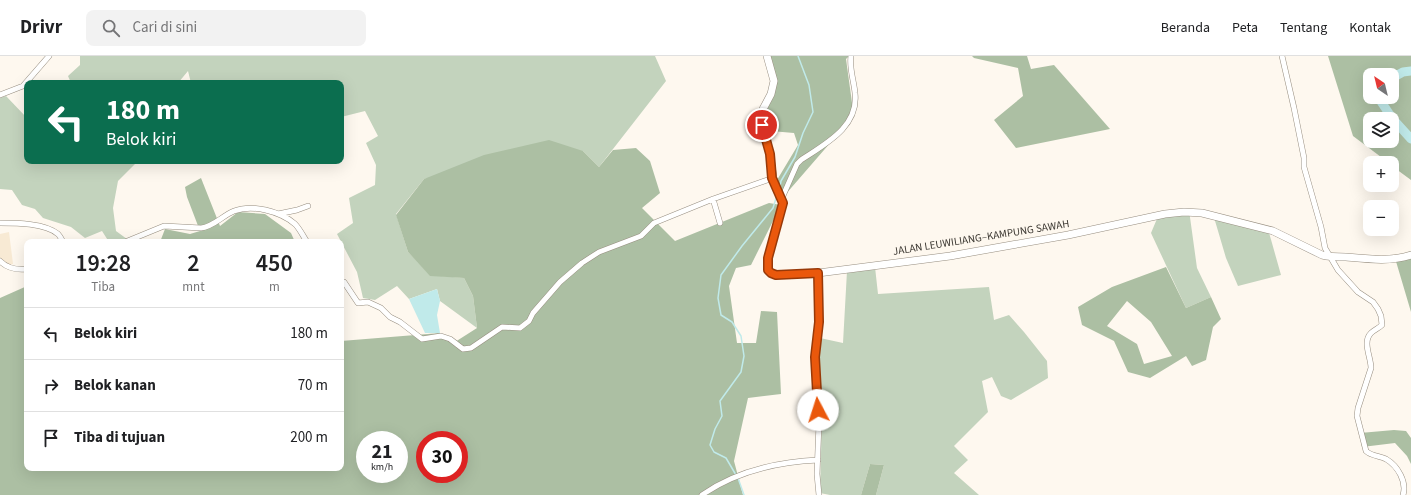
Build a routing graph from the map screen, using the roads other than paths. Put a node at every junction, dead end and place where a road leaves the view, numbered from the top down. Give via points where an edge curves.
1 (48, 56) edge
2 (767, 56) edge
3 (851, 56) edge
4 (1282, 56) edge
5 (28, 80) edge
6 (24, 85) edge
7 (0, 95) edge
8 (772, 178) junction
9 (781, 197) junction
10 (713, 199) junction
11 (308, 206) dead end
12 (278, 214) junction
13 (0, 223) edge
14 (720, 223) dead end
15 (61, 239) edge
16 (132, 239) edge
17 (305, 239) edge
18 (1411, 255) edge
19 (1330, 257) junction
20 (1, 264) edge
21 (24, 269) edge
22 (818, 273) junction
23 (344, 282) edge
24 (818, 460) junction
25 (702, 495) edge
26 (819, 495) edge
27 (1403, 495) edge

1 - 5 street
2 - 8 main road via 774,81 761,117 770,154
3 - 9 street via 850,66 856,98 854,113 834,138 797,164
4 - 19 street via 1304,167 1325,248
6 - 7 street
8 - 9 main road
8 - 10 street
9 - 22 main road, JALAN LEUWILIANG–KAMPUNG SAWAH via 783,207 768,258 768,270 776,275
10 - 14 street
10 - 23 street via 654,223 641,236 599,252 560,282 529,321 520,328 502,327 471,348 463,349 441,336 422,339 381,308 368,302 358,303
11 - 12 street
12 - 16 street via 253,207 245,208 227,215 207,228 164,226
12 - 17 street via 296,225
13 - 15 street via 18,223 50,230
18 - 19 main road, JALAN LEUWILIANG–KAMPUNG SAWAH via 1399,259 1368,260
19 - 22 main road, JALAN LEUWILIANG–KAMPUNG SAWAH via 1272,231 1194,212 1165,214 1068,235 950,256
19 - 27 street via 1358,292 1373,302 1381,316 1382,325 1371,333 1368,340 1371,364 1357,416 1366,451 1388,460 1398,471 1404,486
20 - 21 street via 18,270
22 - 24 street via 819,322 815,357 819,422
24 - 25 street via 766,466 747,471
24 - 26 street

